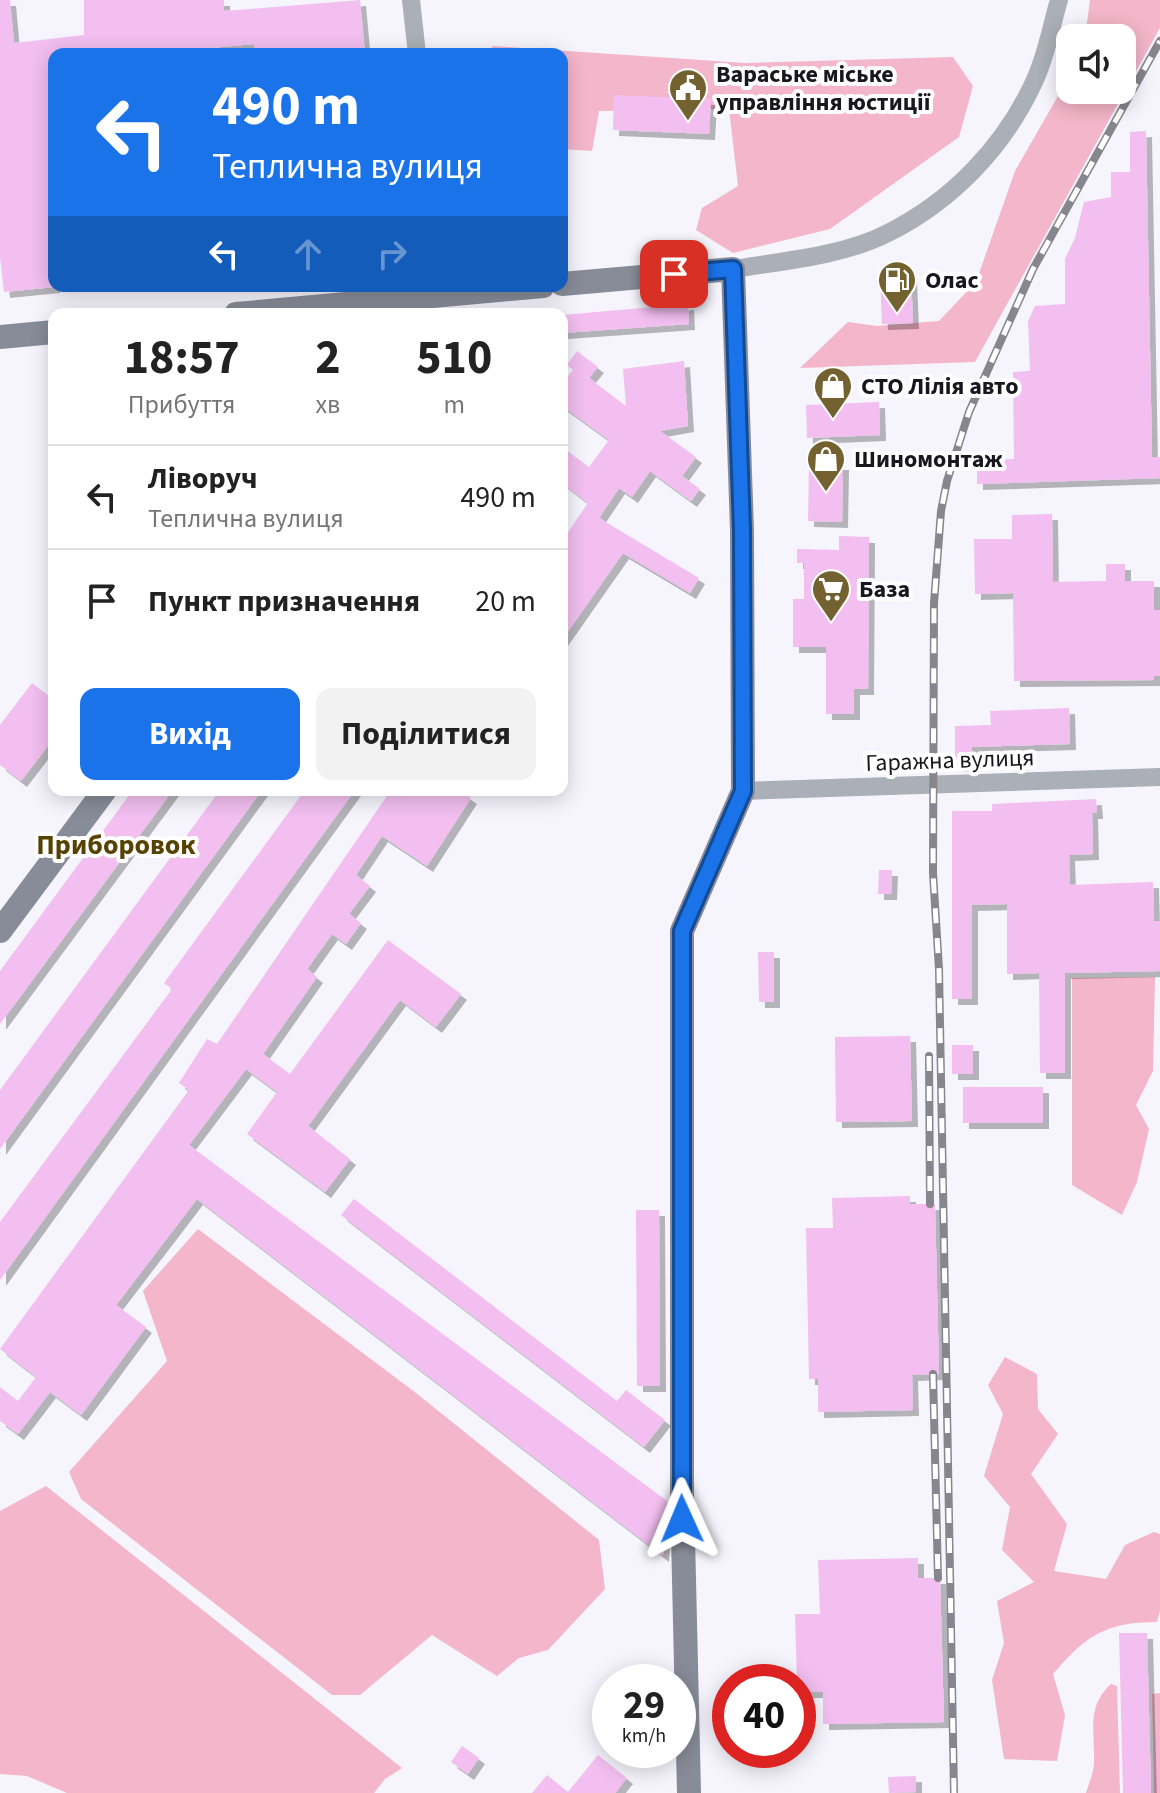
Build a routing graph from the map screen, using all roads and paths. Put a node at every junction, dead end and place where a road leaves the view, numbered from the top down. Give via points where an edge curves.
1 (411, 0) edge
2 (1059, 0) edge
3 (416, 48) edge
4 (733, 269) junction
5 (568, 283) edge
6 (492, 292) edge
7 (441, 298) edge
8 (313, 308) edge
9 (48, 333) edge
10 (0, 337) edge
11 (1160, 777) edge
12 (743, 791) junction
13 (101, 796) edge
14 (0, 931) edge
15 (689, 1793) edge

1 - 3 street
2 - 4 street via 1035,81 994,150 965,179 886,234
4 - 5 street
4 - 12 street
6 - 7 street
7 - 8 street
9 - 10 street
11 - 12 street, Гаражна вулиця
12 - 15 street via 682,931 682,1494
13 - 14 street

